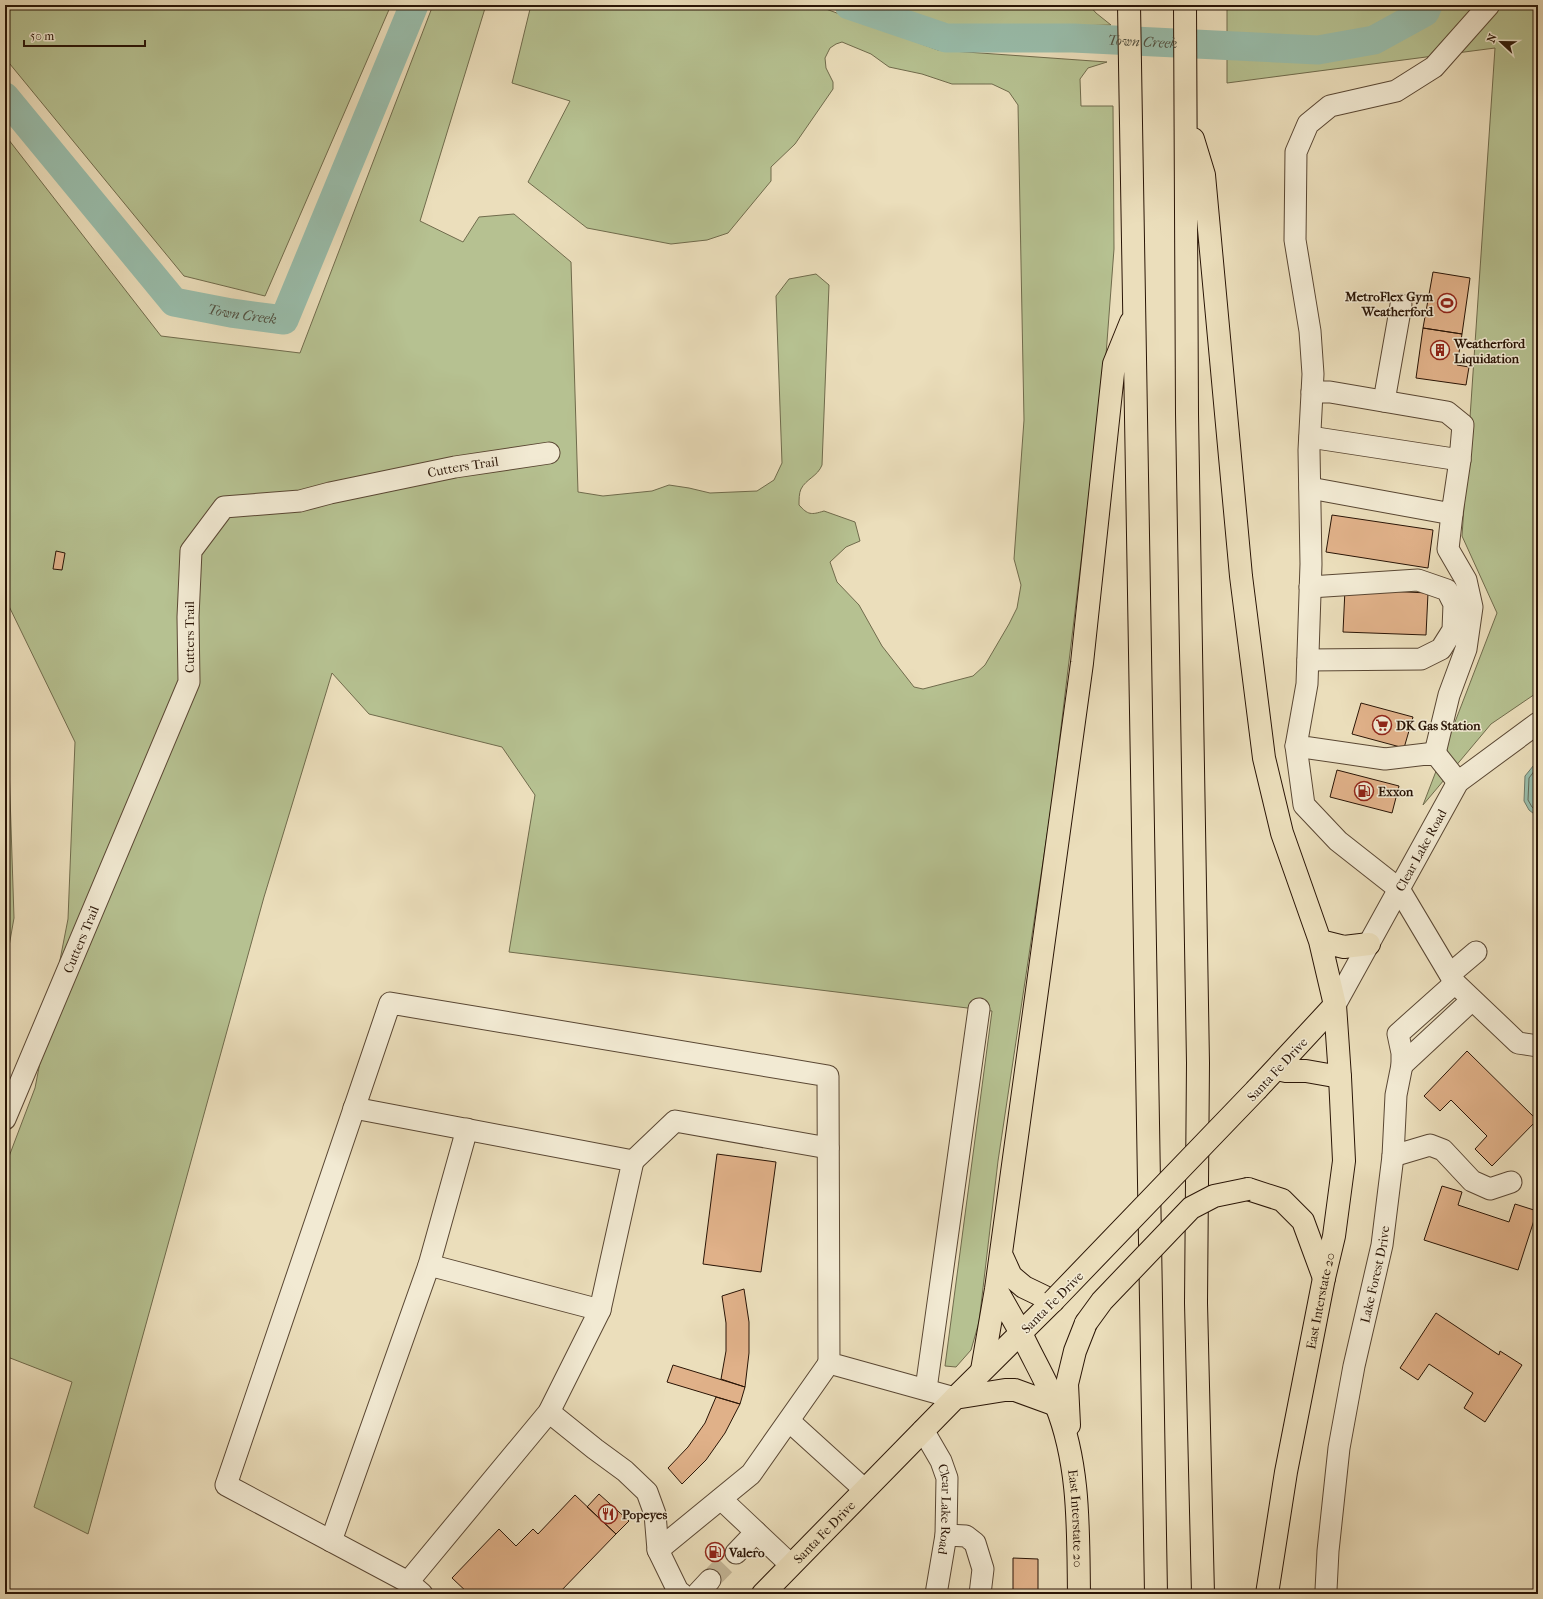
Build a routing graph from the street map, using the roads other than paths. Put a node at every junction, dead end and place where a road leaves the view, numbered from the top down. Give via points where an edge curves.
1 (1129, 5) edge
2 (1185, 5) edge
3 (1489, 5) edge
4 (1186, 114) junction
5 (1401, 305) dead end
6 (1135, 313) junction
7 (1312, 392) junction
8 (1384, 401) junction
9 (1310, 437) junction
10 (549, 453) dead end
11 (1460, 460) junction
12 (1310, 488) junction
13 (1452, 514) junction
14 (1310, 587) junction
15 (1308, 660) junction
16 (1538, 723) edge
17 (1296, 746) junction
18 (1435, 753) junction
19 (1458, 782) junction
20 (1399, 889) junction
21 (1320, 941) junction
22 (1369, 944) junction
23 (1476, 952) dead end
24 (1453, 978) junction
25 (1472, 1000) junction
26 (1335, 1005) junction
27 (979, 1009) dead end
28 (1538, 1046) edge
29 (1402, 1065) junction
30 (1278, 1069) junction
31 (1340, 1077) junction
32 (354, 1108) junction
33 (5, 1119) edge
34 (467, 1129) junction
35 (828, 1148) junction
36 (1393, 1156) junction
37 (633, 1161) junction
38 (1511, 1182) dead end
39 (1001, 1254) junction
40 (430, 1265) junction
41 (1324, 1278) junction
42 (996, 1289) junction
43 (1054, 1301) junction
44 (600, 1310) junction
45 (1021, 1334) junction
46 (829, 1363) junction
47 (982, 1370) junction
48 (926, 1389) junction
49 (955, 1398) junction
50 (1056, 1405) junction
51 (549, 1412) junction
52 (789, 1420) junction
53 (923, 1430) junction
54 (1070, 1452) junction
55 (865, 1490) junction
56 (721, 1499) junction
57 (756, 1532) junction
58 (946, 1535) junction
59 (331, 1541) junction
60 (658, 1550) junction
61 (736, 1553) tunnel mouth
62 (791, 1565) junction
63 (415, 1588) edge
64 (1326, 1590) dead end
65 (682, 1594) edge
66 (763, 1594) edge
67 (936, 1594) edge
68 (980, 1594) edge
69 (1079, 1594) edge
70 (1156, 1594) edge
71 (1203, 1594) edge
72 (1267, 1594) edge

1 - 6 main road
2 - 4 main road
3 - 7 street via 1434,67 1396,91 1330,106 1308,124 1296,152 1295,240 1310,330
4 - 21 main road, East Interstate 20 via 1204,174 1241,576 1264,758 1282,833
4 - 71 main road via 1187,430 1198,1063 1196,1303
5 - 8 street
6 - 39 main road via 1114,364 1082,663
6 - 70 main road
7 - 8 street via 1330,392
7 - 9 street
8 - 11 street via 1447,412 1463,425
9 - 11 street
9 - 12 street
10 - 33 street, Cutters Trail via 455,467 300,501 224,507 191,551 189,682
11 - 13 street
12 - 13 street
12 - 14 street
13 - 18 street via 1448,549 1466,580 1472,607 1466,649 1449,695
14 - 15 street
14 - 15 street via 1418,580 1447,590 1454,604 1453,630 1441,648 1421,659
15 - 17 street via 1307,684
16 - 19 street, Clear Lake Road
17 - 18 street via 1385,759
17 - 20 street via 1304,805 1338,841
18 - 19 street
19 - 20 street, Clear Lake Road
20 - 22 street, Clear Lake Road
20 - 24 street
21 - 22 main road via 1344,947
21 - 26 main road, East Interstate 20
22 - 26 street, Clear Lake Road
23 - 24 street
24 - 25 street
24 - 29 street, Lake Forest Drive via 1398,1034
25 - 28 street via 1518,1043
25 - 29 street
26 - 30 main road, Santa Fe Drive
26 - 31 main road, East Interstate 20
27 - 48 street
29 - 36 street, Lake Forest Drive via 1396,1095
30 - 31 main road
30 - 43 main road, Santa Fe Drive, bridge
31 - 41 main road, East Interstate 20 via 1344,1161 1334,1236
32 - 34 street
32 - 35 street via 390,1003 828,1076
32 - 59 street via 226,1485
34 - 37 street
34 - 40 street
35 - 37 street via 675,1120
35 - 46 street
36 - 38 street via 1430,1145 1443,1150 1472,1181 1490,1189
36 - 64 street, Lake Forest Drive via 1382,1245 1338,1448
37 - 44 street
39 - 42 main road
39 - 43 main road via 1011,1276 1024,1287
40 - 44 street
40 - 59 street
41 - 54 main road, bridge via 1303,1221 1282,1200 1248,1189 1214,1196 1191,1208 1102,1301 1086,1323 1075,1351 1067,1384
41 - 72 main road, East Interstate 20 via 1286,1472
42 - 45 main road, East Interstate 20
42 - 47 main road
43 - 45 main road, Santa Fe Drive
44 - 51 street
45 - 47 main road, Santa Fe Drive
45 - 50 main road, East Interstate 20
46 - 48 street
46 - 52 street
47 - 49 main road, Santa Fe Drive
48 - 49 street
49 - 50 main road via 1016,1390
49 - 53 main road, Santa Fe Drive
50 - 54 main road, East Interstate 20
51 - 60 street via 626,1471 647,1492 655,1514
51 - 63 street
52 - 55 street
52 - 56 street via 752,1474
53 - 55 main road, Santa Fe Drive
53 - 58 street, Clear Lake Road via 941,1461 947,1478
54 - 69 main road, East Interstate 20 via 1077,1504
55 - 62 main road, Santa Fe Drive
56 - 57 street
56 - 60 street
57 - 61 street
57 - 62 street
58 - 67 street, Clear Lake Road
58 - 68 street via 966,1536 975,1543 983,1569
59 - 63 street
60 - 65 street
62 - 66 main road, Santa Fe Drive

